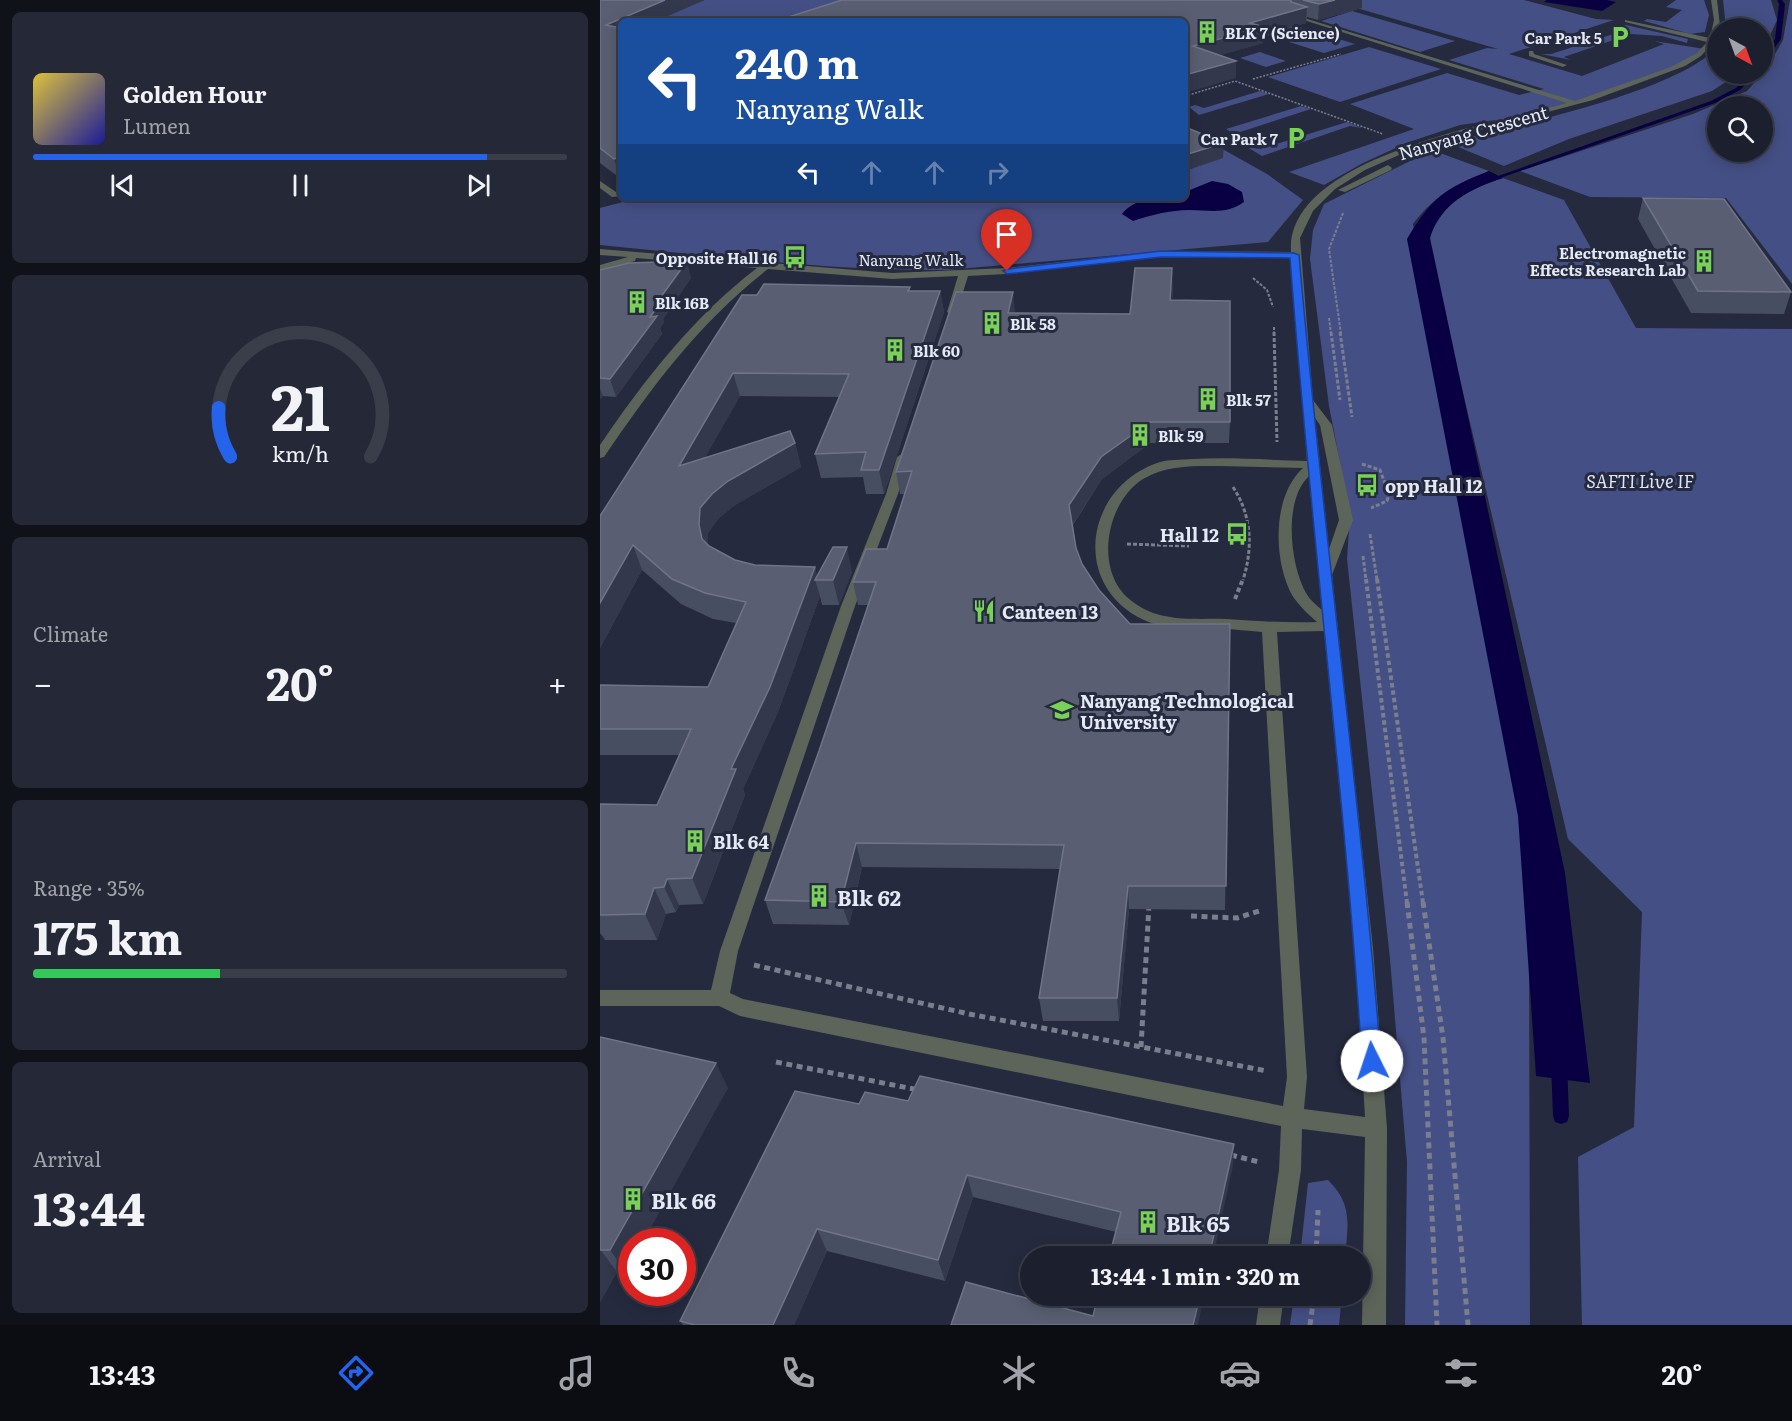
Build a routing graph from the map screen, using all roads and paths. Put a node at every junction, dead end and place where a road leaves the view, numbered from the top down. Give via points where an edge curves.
1 (1714, 0) edge
2 (1293, 15) edge
3 (1716, 18) edge
4 (1627, 21) dead end
5 (1707, 40) edge
6 (1672, 41) dead end
7 (1381, 43) junction
8 (1688, 45) dead end
9 (1696, 47) dead end
10 (1707, 47) edge
11 (1705, 49) junction
12 (1530, 52) dead end
13 (1563, 65) dead end
14 (1261, 82) dead end
15 (1188, 95) edge
16 (1574, 103) junction
17 (1392, 137) dead end
18 (602, 186) edge
19 (618, 194) edge
20 (1346, 209) dead end
21 (600, 252) edge
22 (1294, 255) junction
23 (644, 256) junction
24 (765, 266) junction
25 (600, 268) edge
26 (963, 274) junction
27 (1329, 315) dead end
28 (946, 329) edge
29 (1307, 399) junction
30 (1341, 403) dead end
31 (1352, 422) dead end
32 (907, 447) edge
33 (600, 454) edge
34 (1357, 457) dead end
35 (1213, 462) junction
36 (1314, 465) junction
37 (1367, 515) dead end
38 (1369, 526) dead end
39 (1099, 544) junction
40 (1361, 544) dead end
41 (1189, 546) dead end
42 (1327, 578) junction
43 (1210, 624) junction
44 (1332, 626) junction
45 (1269, 627) junction
46 (1149, 893) edge
47 (1191, 916) edge
48 (1237, 918) dead end
49 (729, 951) junction
50 (600, 998) edge
51 (721, 998) junction
52 (1141, 1047) junction
53 (776, 1062) dead end
54 (1297, 1077) junction
55 (928, 1092) edge
56 (1292, 1118) junction
57 (1376, 1128) junction
58 (1226, 1154) edge
59 (1290, 1170) junction
60 (1279, 1246) edge
61 (1271, 1306) edge
62 (1313, 1306) edge
63 (1268, 1325) edge
64 (1310, 1325) edge
65 (1374, 1325) edge
66 (1437, 1325) edge
67 (1468, 1325) edge

1 - 3 street
2 - 7 street
4 - 5 street
6 - 8 street
7 - 14 path via 1253,79
7 - 16 street
9 - 11 street
10 - 11 street, Nanyang Crescent
11 - 16 street, Nanyang Crescent via 1671,70
12 - 13 street
15 - 17 path via 1235,81
16 - 22 street, Nanyang Crescent via 1443,138 1364,168 1322,196 1299,223
18 - 19 street
20 - 31 path via 1329,249
21 - 23 street, Nanyang Walk
22 - 26 street, Nanyang Walk via 1161,254
22 - 29 street, Nanyang Crescent
23 - 24 street, Nanyang Walk
23 - 25 street
24 - 26 street, Nanyang Walk via 859,275
24 - 33 street via 719,301 681,340
26 - 28 street
27 - 30 path
29 - 36 street, Nanyang Crescent
29 - 42 street via 1326,424 1346,520
32 - 49 street
34 - 37 path via 1362,465 1380,470 1389,494 1387,501 1367,511
35 - 36 street
35 - 39 street via 1161,465 1142,474 1119,497
35 - 43 path via 1238,493 1248,514 1249,557 1246,579 1227,612
36 - 42 street, Nanyang Crescent
36 - 44 street via 1294,485 1286,536 1292,575 1303,601
38 - 67 path via 1443,1038
39 - 41 path
39 - 43 street via 1109,584 1126,603 1150,618
40 - 66 path via 1424,1038
42 - 44 street, Nanyang Crescent
43 - 45 street
44 - 45 street
44 - 57 street, Nanyang Crescent via 1364,948
45 - 54 street
46 - 52 path
47 - 48 path
49 - 51 street
49 - 52 path via 740,962 969,1014
50 - 51 street
51 - 56 street via 740,1007
52 - 54 path
53 - 55 path
54 - 56 street
56 - 57 street
56 - 59 street
57 - 65 street, Nanyang Crescent
58 - 59 path
59 - 60 street
61 - 63 street
62 - 64 path

